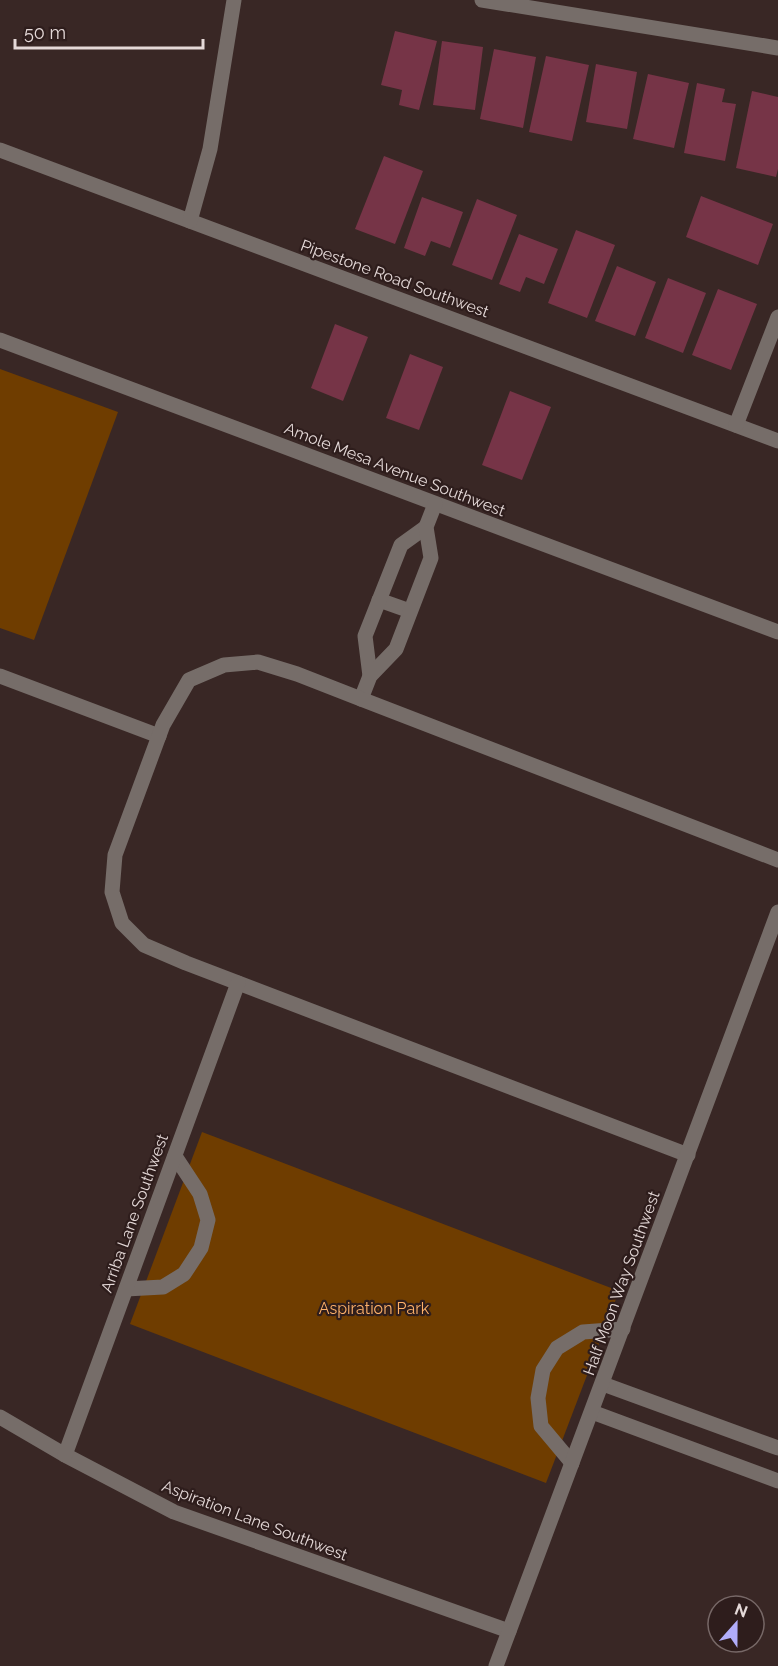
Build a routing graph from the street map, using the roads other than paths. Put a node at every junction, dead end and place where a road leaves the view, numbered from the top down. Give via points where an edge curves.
1 (234, 0) edge
2 (482, 0) edge
3 (778, 48) edge
4 (0, 150) edge
5 (190, 221) junction
6 (778, 317) edge
7 (0, 340) edge
8 (736, 425) junction
9 (778, 441) edge
10 (435, 504) junction
11 (426, 527) junction
12 (379, 600) junction
13 (410, 611) junction
14 (778, 632) edge
15 (0, 676) edge
16 (370, 676) junction
17 (362, 699) junction
18 (159, 736) junction
19 (778, 860) edge
20 (778, 912) edge
21 (237, 983) junction
22 (688, 1155) junction
23 (175, 1156) junction
24 (126, 1289) junction
25 (623, 1329) junction
26 (603, 1384) junction
27 (592, 1412) junction
28 (0, 1417) edge
29 (778, 1448) edge
30 (65, 1455) junction
31 (572, 1463) junction
32 (778, 1482) edge
33 (509, 1631) junction
34 (496, 1666) edge

1 - 5 street via 210,149
2 - 3 street
4 - 5 street, Pipestone Road Southwest
5 - 8 street, Pipestone Road Southwest
6 - 8 street
7 - 10 street, Amole Mesa Avenue Southwest
8 - 9 street, Pipestone Road Southwest
10 - 11 street
10 - 14 street, Amole Mesa Avenue Southwest
11 - 12 street via 401,545
11 - 13 street via 431,558
12 - 13 street
12 - 16 street via 365,636
13 - 16 street via 396,649
15 - 18 street
16 - 17 street
17 - 18 street via 258,662 224,665 189,680
17 - 19 street
18 - 21 street via 115,855 112,892 122,923 144,945
20 - 22 street, Half Moon Way Southwest
21 - 22 street
21 - 23 street, Arriba Lane Southwest
22 - 25 street, Half Moon Way Southwest
23 - 24 street, Arriba Lane Southwest
23 - 24 street via 200,1194 208,1220 201,1248 184,1274 163,1287
24 - 30 street, Arriba Lane Southwest
25 - 26 street, Half Moon Way Southwest
25 - 31 street via 583,1332 557,1348 543,1370 538,1398 541,1426
26 - 27 street, Half Moon Way Southwest
26 - 29 street
27 - 31 street, Half Moon Way Southwest
27 - 32 street
28 - 30 street, Aspiration Lane Southwest
30 - 33 street, Aspiration Lane Southwest via 174,1512
31 - 33 street, Half Moon Way Southwest
33 - 34 street, Half Moon Way Southwest

